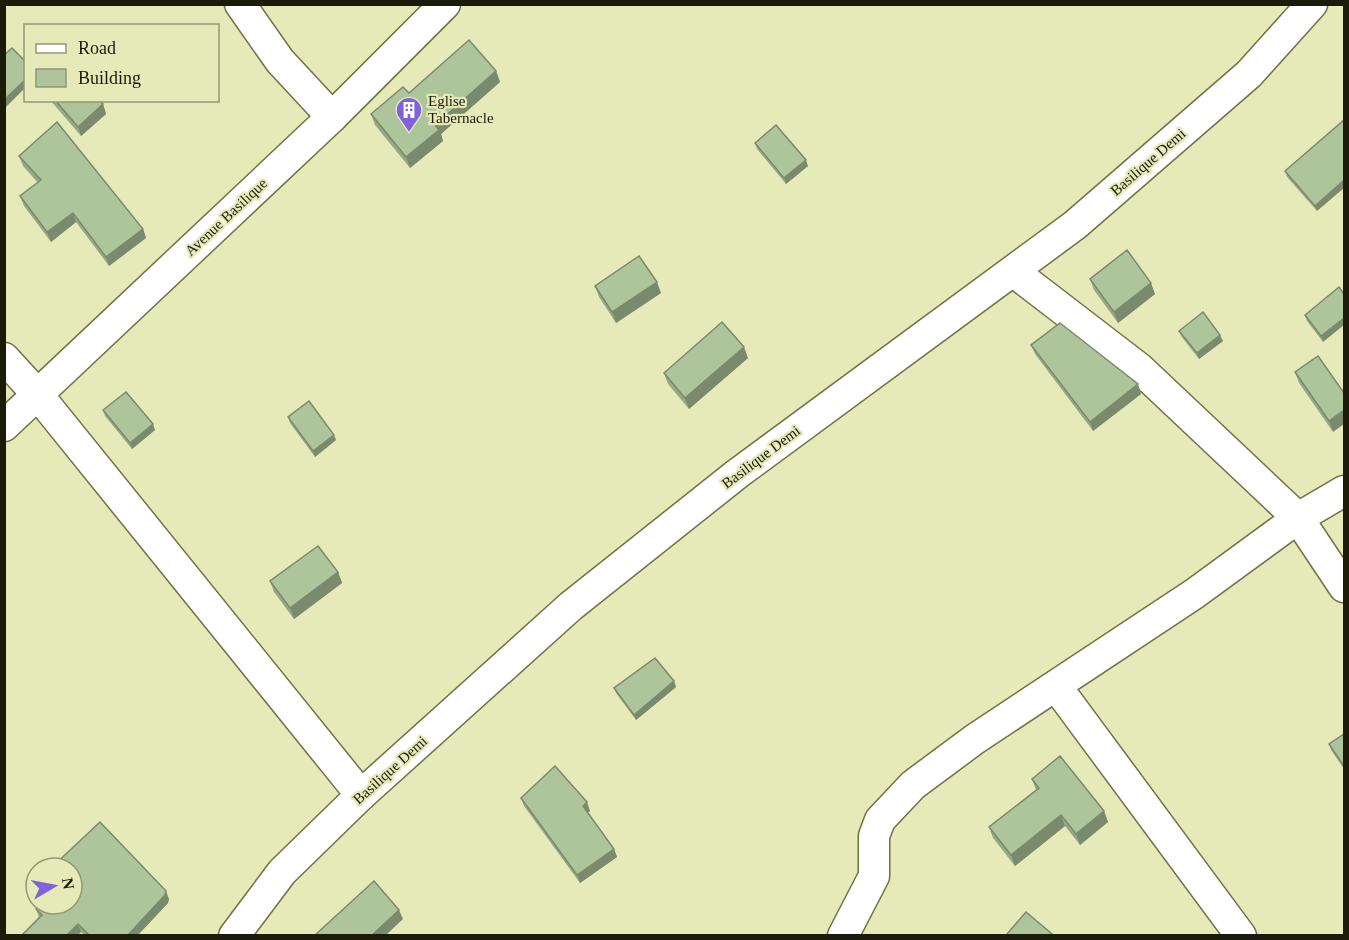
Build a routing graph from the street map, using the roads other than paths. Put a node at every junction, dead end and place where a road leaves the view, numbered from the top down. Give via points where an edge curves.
1 (240, 4) edge
2 (445, 4) edge
3 (1312, 4) edge
4 (332, 117) junction
5 (1014, 272) junction
6 (4, 358) edge
7 (38, 395) junction
8 (4, 426) edge
9 (1344, 491) edge
10 (1298, 518) junction
11 (1344, 587) edge
12 (1056, 686) junction
13 (361, 795) junction
14 (234, 936) edge
15 (843, 936) edge
16 (1242, 936) edge

1 - 4 street via 280,61
2 - 4 street, Avenue Basilique
3 - 5 street, Basilique Demi via 1249,74 1076,225
4 - 7 street, Avenue Basilique
5 - 10 street via 1139,368
5 - 13 street, Basilique Demi via 737,474 580,599
6 - 7 street
7 - 8 street, Avenue Basilique
7 - 13 street
9 - 10 street
10 - 11 street
10 - 12 street via 1194,594
12 - 15 street via 966,746 889,808 874,836 874,876
12 - 16 street
13 - 14 street, Basilique Demi via 282,872

